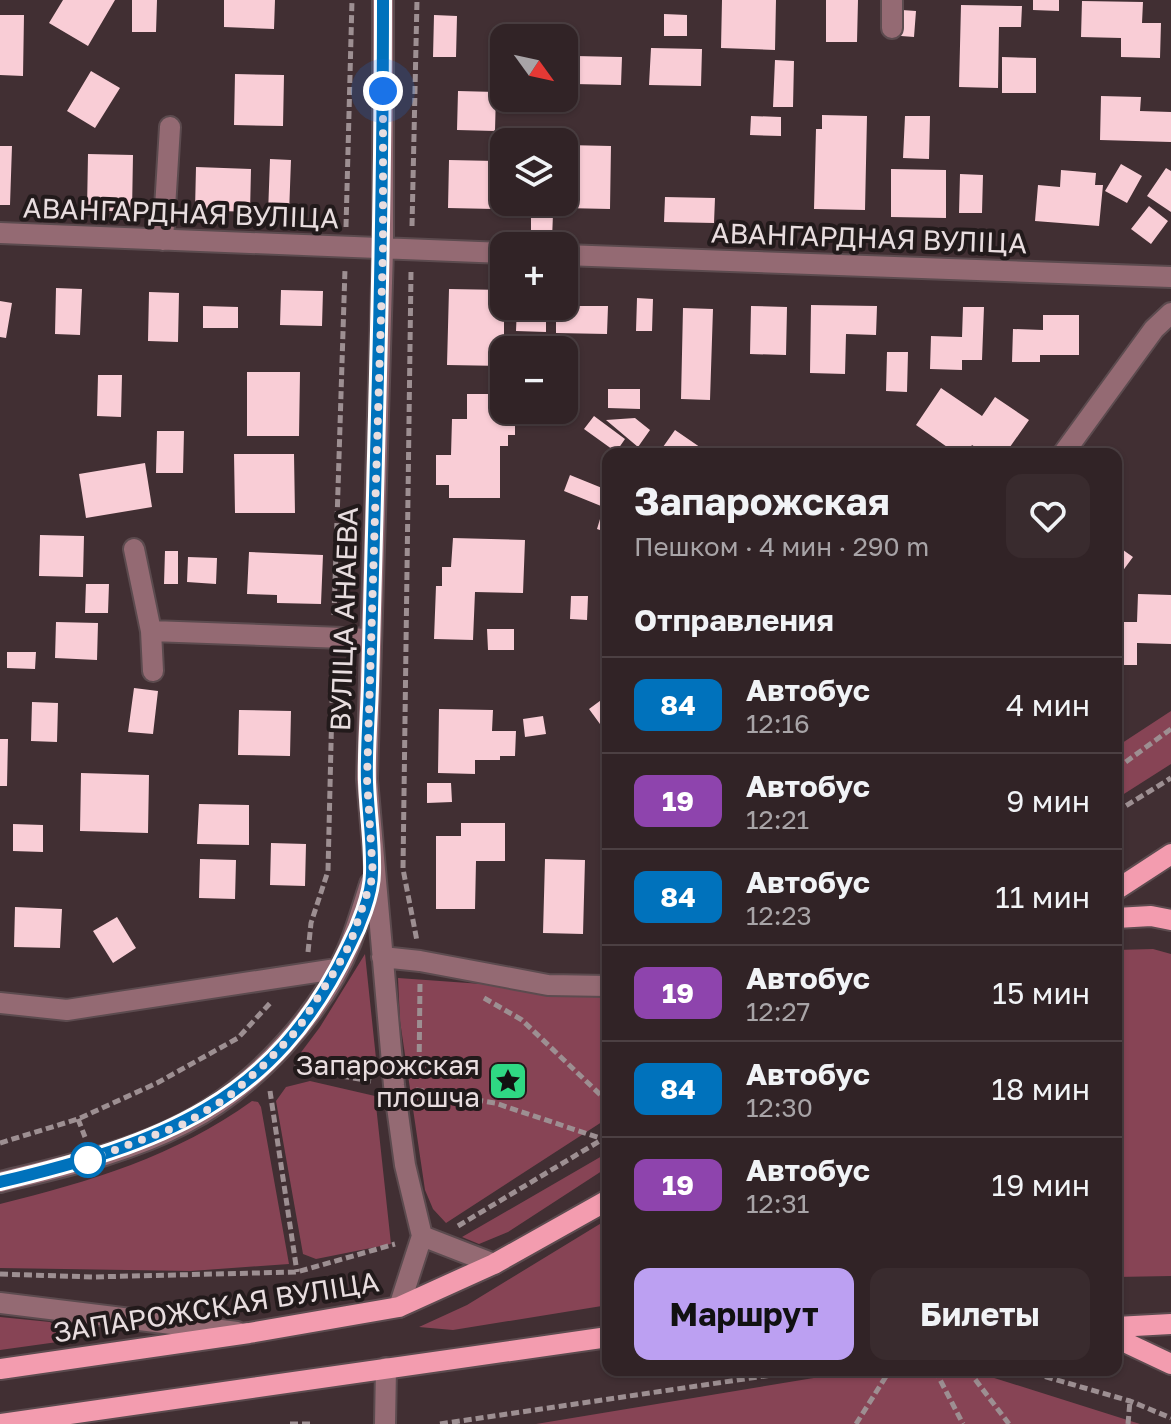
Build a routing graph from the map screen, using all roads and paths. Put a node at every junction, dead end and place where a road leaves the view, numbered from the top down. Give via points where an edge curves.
1 (383, 0) edge
2 (417, 0) edge
3 (892, 0) edge
4 (892, 28) dead end
5 (170, 127) dead end
6 (0, 233) edge
7 (163, 240) junction
8 (383, 250) junction
9 (412, 250) junction
10 (490, 253) edge
11 (578, 256) edge
12 (1171, 277) edge
13 (1171, 313) edge
14 (1067, 448) edge
15 (134, 549) dead end
16 (151, 631) junction
17 (371, 639) junction
18 (153, 671) dead end
19 (1171, 729) edge
20 (1122, 765) edge
21 (1171, 778) edge
22 (1122, 808) edge
23 (1171, 854) edge
24 (373, 876) junction
25 (1122, 886) edge
26 (1122, 918) edge
27 (1171, 920) edge
28 (382, 957) junction
29 (420, 961) junction
30 (336, 969) junction
31 (602, 986) edge
32 (471, 990) dead end
33 (0, 1003) edge
34 (266, 1063) junction
35 (419, 1090) dead end
36 (602, 1096) edge
37 (602, 1140) edge
38 (0, 1182) edge
39 (602, 1203) edge
40 (422, 1236) junction
41 (494, 1264) junction
42 (297, 1272) junction
43 (0, 1274) edge
44 (0, 1303) edge
45 (399, 1307) junction
46 (1171, 1324) edge
47 (1122, 1327) edge
48 (249, 1333) junction
49 (602, 1338) edge
50 (1122, 1341) edge
51 (1171, 1364) edge
52 (386, 1368) junction
53 (0, 1369) edge
54 (764, 1376) edge
55 (886, 1376) edge
56 (938, 1376) edge
57 (973, 1376) edge
58 (1043, 1376) edge
59 (1130, 1401) junction
60 (1171, 1418) edge
61 (0, 1424) edge
62 (290, 1424) edge
63 (312, 1424) edge
64 (385, 1424) edge
65 (440, 1424) edge
66 (856, 1424) edge
67 (963, 1424) edge
68 (1009, 1424) edge
69 (1128, 1424) edge

1 - 8 street, ВУЛІЦА АНАЕВА
2 - 9 path
3 - 4 street
5 - 7 street
6 - 7 street, АВАНГАРДНАЯ ВУЛІЦА
7 - 8 street, АВАНГАРДНАЯ ВУЛІЦА
8 - 9 street, АВАНГАРДНАЯ ВУЛІЦА
8 - 17 street, ВУЛІЦА АНАЕВА
9 - 10 street, АВАНГАРДНАЯ ВУЛІЦА
9 - 29 path via 403,869
11 - 12 street, АВАНГАРДНАЯ ВУЛІЦА
13 - 14 street
15 - 16 street
16 - 17 street
16 - 18 street
17 - 24 street, ВУЛІЦА АНАЕВА via 367,779
19 - 20 path
21 - 22 path
23 - 25 main road
24 - 28 street, ВУЛІЦА АНАЕВА
24 - 30 street
26 - 27 main road
28 - 29 street
28 - 40 street, ВУЛІЦА АНАЕВА via 403,1152
29 - 31 street via 548,985
29 - 35 path
30 - 33 street via 67,1010
30 - 34 street via 298,1029
32 - 36 path via 522,1020
34 - 38 street via 227,1098 184,1124 94,1159
34 - 42 path
37 - 40 path via 452,1230
39 - 41 main road, ЗАПАРОЖСКАЯ ВУЛІЦА
40 - 41 street
40 - 42 path
40 - 45 street
41 - 45 main road, ЗАПАРОЖСКАЯ ВУЛІЦА
42 - 43 path
44 - 48 street
45 - 48 main road, ЗАПАРОЖСКАЯ ВУЛІЦА
46 - 47 main road
48 - 53 main road, ЗАПАРОЖСКАЯ ВУЛІЦА
49 - 52 main road
50 - 51 main road
52 - 61 main road
52 - 64 street
54 - 65 path
55 - 66 path
56 - 67 path
57 - 68 path
58 - 59 path
59 - 60 path
59 - 69 path
62 - 63 path

